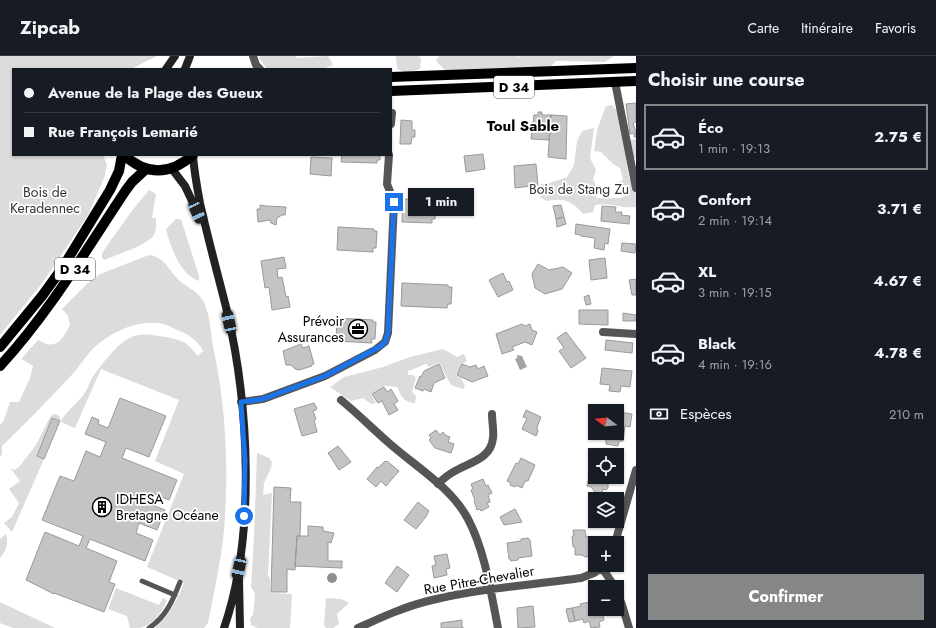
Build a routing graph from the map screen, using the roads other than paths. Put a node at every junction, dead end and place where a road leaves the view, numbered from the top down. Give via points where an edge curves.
1 (175, 56) edge
2 (190, 56) edge
3 (253, 56) edge
4 (167, 68) edge
5 (185, 68) edge
6 (259, 68) edge
7 (636, 68) edge
8 (392, 72) edge
9 (392, 77) edge
10 (403, 77) junction
11 (636, 81) edge
12 (616, 82) junction
13 (392, 92) edge
14 (123, 156) edge
15 (124, 156) edge
16 (192, 156) edge
17 (193, 156) edge
18 (389, 156) edge
19 (146, 169) junction
20 (172, 169) junction
21 (636, 188) edge
22 (205, 229) junction
23 (603, 332) dead end
24 (636, 334) edge
25 (0, 347) edge
26 (0, 366) edge
27 (341, 400) dead end
28 (241, 402) junction
29 (492, 414) dead end
30 (636, 470) edge
31 (635, 480) edge
32 (438, 484) junction
33 (617, 536) edge
34 (239, 568) junction
35 (596, 572) edge
36 (142, 581) dead end
37 (180, 582) dead end
38 (490, 589) junction
39 (175, 595) junction
40 (624, 612) edge
41 (149, 628) edge
42 (224, 628) edge
43 (240, 628) edge
44 (358, 628) edge
45 (498, 628) edge
46 (629, 628) edge

1 - 4 street
2 - 5 street
3 - 6 street
7 - 10 main road, D 34
8 - 10 street
9 - 10 main road, D 34
11 - 12 main road, D 34
12 - 13 main road, D 34
12 - 21 street
14 - 25 main road, D 34 via 110,190 63,267
15 - 19 main road
16 - 20 main road
17 - 22 street
18 - 28 street via 387,184 394,202 388,333 385,342 375,350 317,379 263,399
19 - 20 main road
19 - 26 main road, D 34 via 126,190 54,299
20 - 22 street via 185,186
22 - 28 street via 230,325
23 - 24 street
27 - 32 street
28 - 34 street via 245,483
29 - 32 street via 493,437 487,454
30 - 31 street
31 - 33 street
32 - 38 street via 452,497 474,532
34 - 42 street
34 - 43 street
35 - 38 street, Rue Pitre-Chevalier via 581,578
36 - 39 lane
37 - 39 lane
38 - 44 street, Rue Pitre-Chevalier via 424,602
38 - 45 street
39 - 41 lane via 163,616
40 - 46 street

